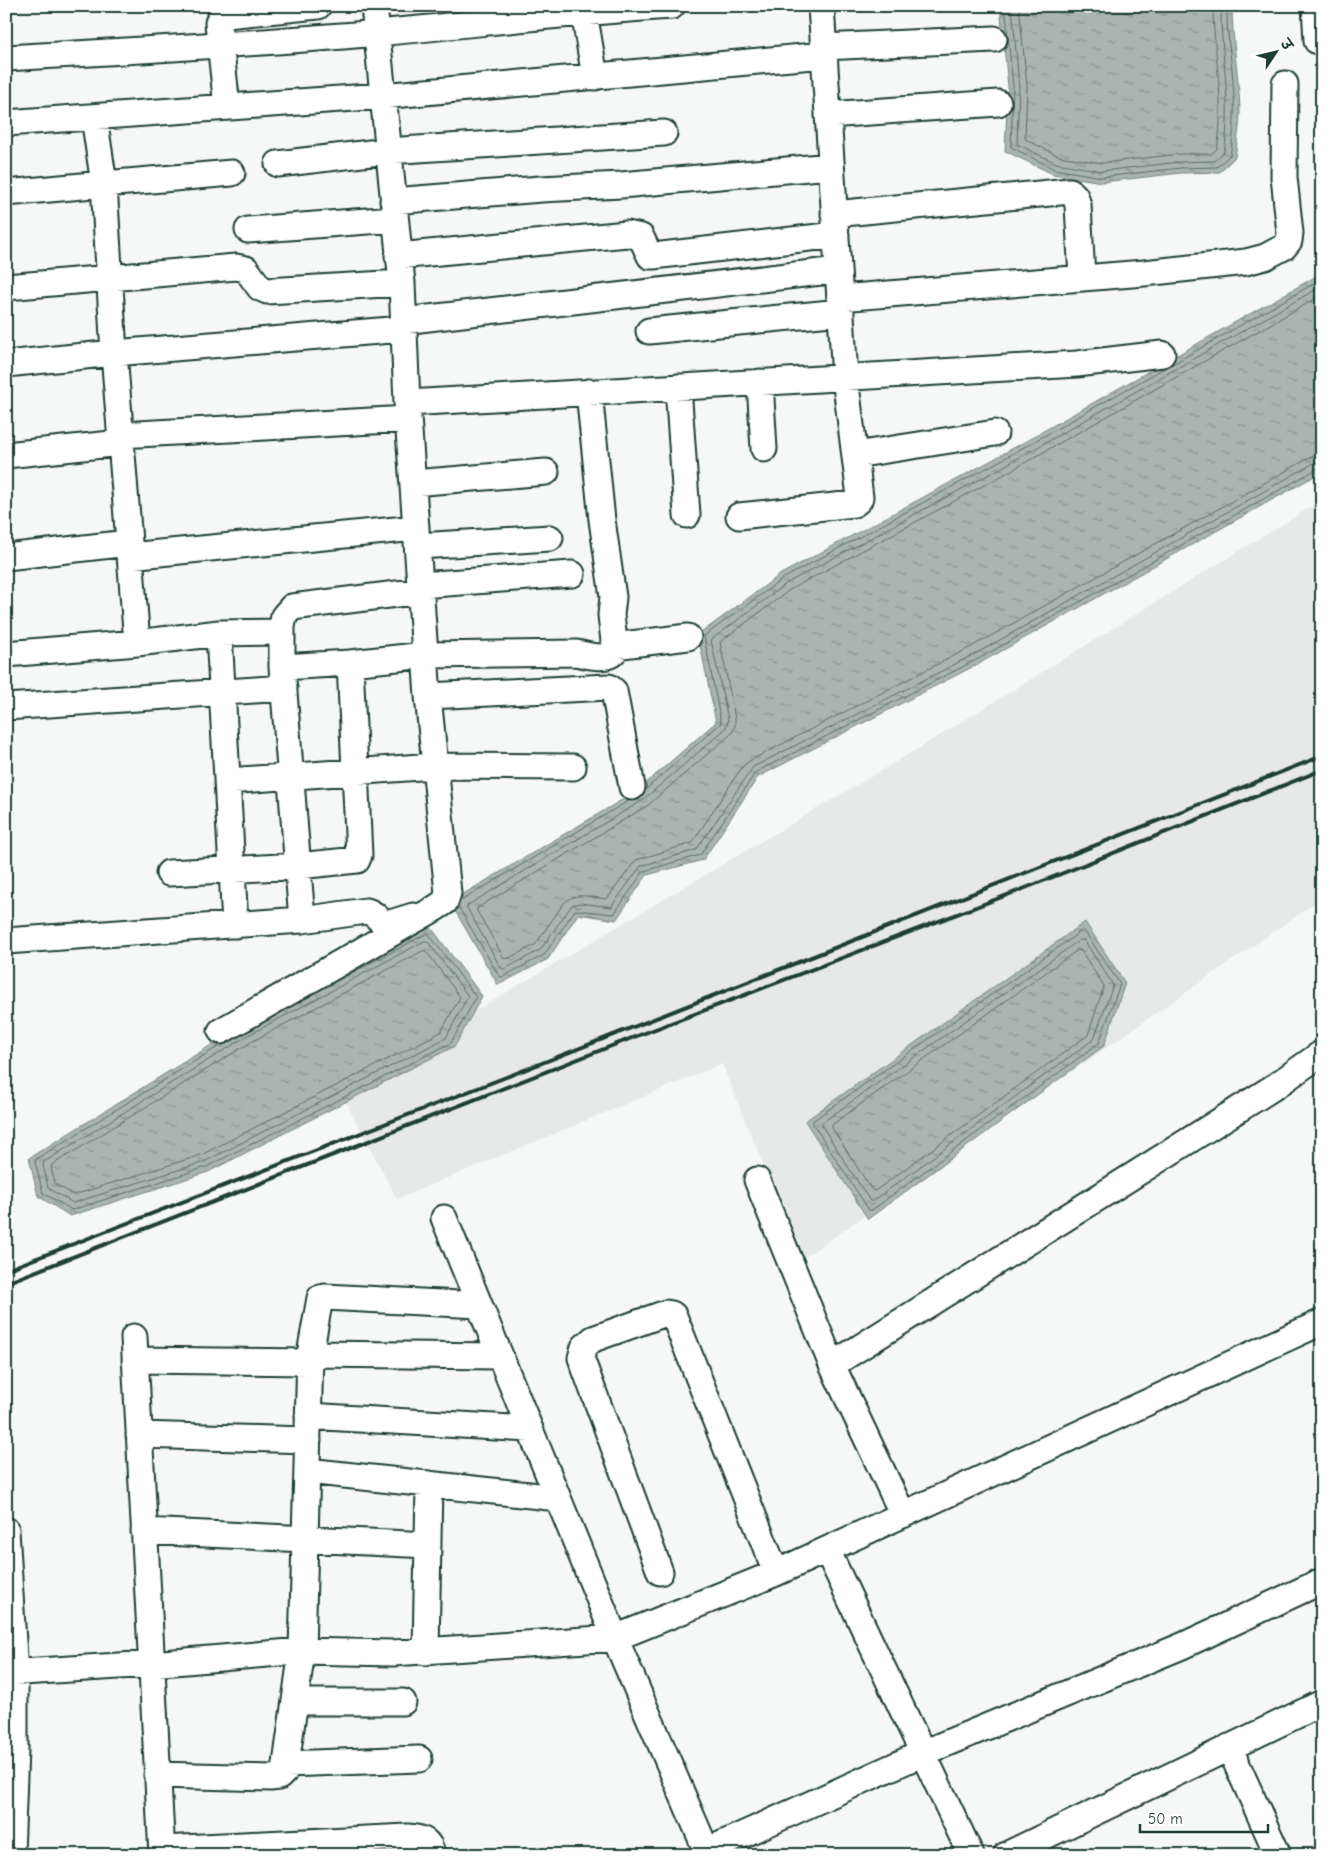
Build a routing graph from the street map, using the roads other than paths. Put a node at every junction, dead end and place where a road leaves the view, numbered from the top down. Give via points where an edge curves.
1 (318, 6) edge
2 (374, 6) edge
3 (672, 6) edge
4 (820, 6) edge
5 (1315, 6) edge
6 (584, 12) junction
7 (376, 33) junction
8 (994, 39) dead end
9 (1317, 41) dead end
10 (221, 45) junction
11 (824, 51) junction
12 (6, 58) edge
13 (596, 77) junction
14 (1285, 84) dead end
15 (382, 96) junction
16 (998, 103) dead end
17 (227, 108) junction
18 (828, 116) junction
19 (94, 117) junction
20 (6, 123) edge
21 (664, 133) dead end
22 (388, 151) junction
23 (278, 164) dead end
24 (831, 166) junction
25 (232, 174) dead end
26 (104, 184) junction
27 (6, 193) edge
28 (394, 210) junction
29 (835, 224) junction
30 (248, 230) dead end
31 (398, 256) junction
32 (838, 270) junction
33 (110, 277) junction
34 (1082, 278) junction
35 (402, 283) junction
36 (6, 287) edge
37 (840, 305) junction
38 (403, 325) junction
39 (649, 331) dead end
40 (114, 353) junction
41 (1162, 354) dead end
42 (6, 364) edge
43 (845, 377) junction
44 (760, 382) junction
45 (678, 387) junction
46 (589, 392) junction
47 (408, 411) junction
48 (995, 433) dead end
49 (121, 439) junction
50 (764, 449) dead end
51 (6, 455) edge
52 (855, 455) junction
53 (546, 472) dead end
54 (413, 483) junction
55 (687, 515) dead end
56 (740, 516) dead end
57 (417, 537) junction
58 (550, 538) dead end
59 (128, 550) junction
60 (6, 557) edge
61 (572, 574) dead end
62 (420, 588) junction
63 (282, 632) junction
64 (219, 633) junction
65 (688, 638) dead end
66 (137, 643) junction
67 (614, 646) junction
68 (6, 654) edge
69 (426, 655) junction
70 (350, 663) junction
71 (283, 677) junction
72 (223, 693) junction
73 (428, 696) junction
74 (6, 707) edge
75 (434, 766) junction
76 (574, 767) dead end
77 (355, 772) junction
78 (291, 776) junction
79 (227, 781) junction
80 (632, 787) dead end
81 (298, 866) junction
82 (232, 869) junction
83 (169, 873) dead end
84 (434, 909) junction
85 (302, 920) junction
86 (235, 925) junction
87 (6, 941) edge
88 (221, 1030) dead end
89 (1322, 1053) edge
90 (1322, 1071) edge
91 (1277, 1085) junction
92 (758, 1180) dead end
93 (444, 1218) dead end
94 (479, 1305) junction
95 (1322, 1322) edge
96 (500, 1356) junction
97 (310, 1358) junction
98 (832, 1365) junction
99 (308, 1428) junction
100 (530, 1429) junction
101 (139, 1435) junction
102 (307, 1471) junction
103 (429, 1484) junction
104 (558, 1498) junction
105 (903, 1515) junction
106 (6, 1530) edge
107 (144, 1530) junction
108 (305, 1539) junction
109 (428, 1545) junction
110 (827, 1550) junction
111 (660, 1572) dead end
112 (776, 1573) junction
113 (1322, 1581) edge
114 (615, 1638) junction
115 (302, 1651) junction
116 (426, 1652) junction
117 (151, 1664) junction
118 (11, 1673) edge
119 (294, 1702) junction
120 (403, 1702) dead end
121 (1322, 1703) edge
122 (1229, 1747) junction
123 (11, 1748) edge
124 (924, 1753) junction
125 (419, 1759) dead end
126 (286, 1764) junction
127 (158, 1775) junction
128 (9, 1816) edge
129 (162, 1852) edge
130 (706, 1853) edge
131 (11, 1855) edge
132 (432, 1855) edge
133 (971, 1855) edge
134 (1006, 1855) edge
135 (1278, 1855) edge

1 - 10 street via 222,16 218,23
2 - 7 street
3 - 6 street
4 - 11 street
5 - 9 street
6 - 7 street
6 - 13 street
7 - 10 street
7 - 15 street
8 - 11 street
10 - 12 street
10 - 17 street
11 - 13 street
11 - 18 street
13 - 15 street
14 - 34 street via 1284,177 1290,233 1284,247 1246,262
15 - 17 street
15 - 22 street
16 - 18 street
17 - 19 street
18 - 24 street
19 - 20 street
19 - 26 street
21 - 22 street
22 - 23 street
22 - 28 street
24 - 28 street via 542,189
24 - 29 street
25 - 26 street
26 - 27 street
26 - 33 street
28 - 30 street
28 - 31 street
29 - 31 street via 653,256 647,253 641,237 627,234
29 - 32 street
29 - 34 street via 1070,191 1078,205
31 - 35 street
32 - 37 street
32 - 38 street
33 - 35 street via 236,267 246,269 260,288 267,291
33 - 36 street
33 - 40 street
34 - 37 street
35 - 38 street
37 - 39 street
37 - 43 street
38 - 40 street
38 - 47 street
40 - 42 street
40 - 49 street
41 - 43 street via 1077,364
43 - 44 street
43 - 52 street
44 - 45 street
44 - 50 street
45 - 46 street
45 - 55 street
46 - 47 street
46 - 67 street via 613,597
47 - 49 street
47 - 54 street
48 - 52 street
49 - 51 street
49 - 59 street
52 - 56 street via 860,497 857,502
53 - 54 street
54 - 57 street
57 - 58 street
57 - 59 street
57 - 62 street
59 - 60 street
59 - 66 street
61 - 62 street
62 - 63 street via 292,608 284,616
62 - 69 street
63 - 64 street
63 - 71 street
64 - 66 street
64 - 72 street
65 - 67 street
66 - 68 street
67 - 69 street via 615,650 609,656 578,653
69 - 70 street
69 - 73 street
70 - 71 street
70 - 77 street
71 - 72 street
71 - 78 street
72 - 74 street
72 - 79 street
73 - 75 street
73 - 80 street via 609,686 614,691
75 - 76 street
75 - 77 street
75 - 84 street via 448,893 445,902
77 - 78 street
77 - 81 street via 358,857 354,862
78 - 79 street
78 - 81 street
79 - 82 street
81 - 82 street
81 - 85 street
82 - 83 street
82 - 86 street
84 - 85 street via 387,924 366,910
84 - 88 street
85 - 86 street
86 - 87 street
89 - 91 street
90 - 91 street
91 - 98 street
92 - 98 street
93 - 94 street
94 - 96 street
94 - 97 street via 322,1297
95 - 105 street
96 - 97 street
96 - 100 street
97 - 99 street
97 - 101 street via 134,1348
98 - 105 street
99 - 100 street
99 - 101 street
99 - 102 street
100 - 104 street
101 - 107 street
102 - 103 street
102 - 108 street
103 - 104 street
103 - 109 street
104 - 114 street
105 - 110 street
106 - 118 street
107 - 108 street
107 - 117 street
108 - 109 street
108 - 115 street
109 - 116 street
110 - 112 street
110 - 124 street
111 - 112 street via 581,1358 584,1347 593,1339 666,1312 674,1316
112 - 114 street
113 - 124 street via 1182,1646
114 - 116 street
114 - 130 street
115 - 116 street
115 - 117 street
115 - 119 street
117 - 118 street
117 - 127 street
118 - 123 street
119 - 120 street
119 - 126 street
121 - 122 street
122 - 134 street
122 - 135 street
123 - 128 street
124 - 130 street
124 - 133 street
125 - 126 street
126 - 127 street via 280,1777 272,1778
127 - 129 street
128 - 131 street
129 - 132 street via 408,1837 428,1841

